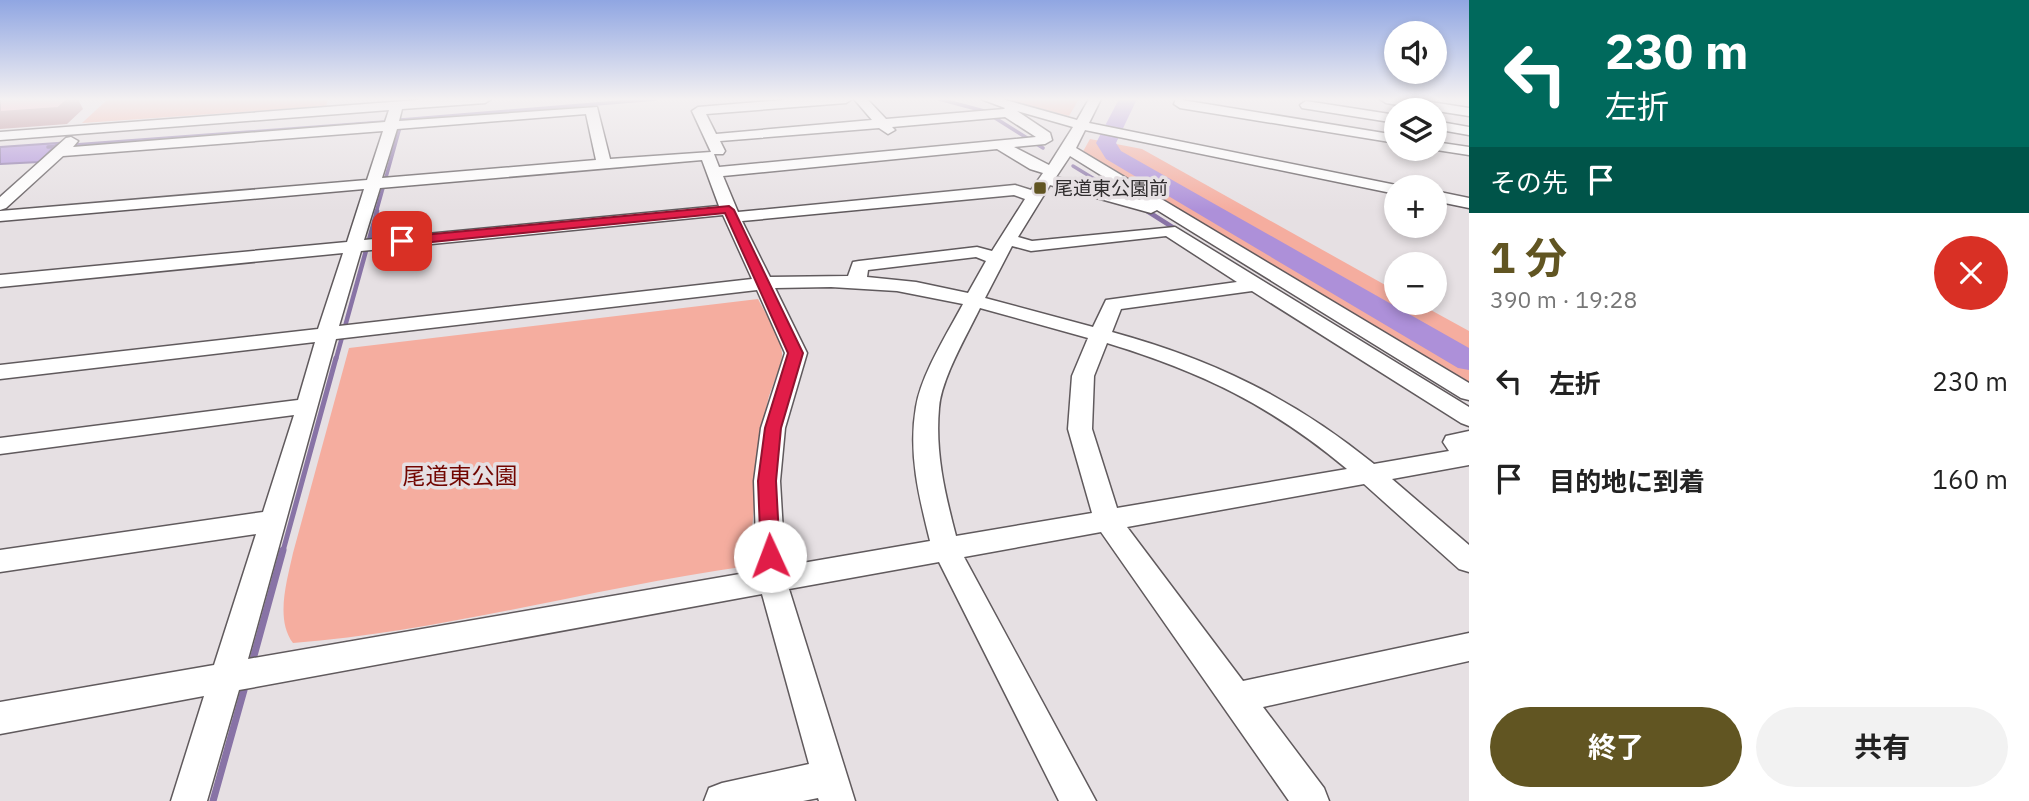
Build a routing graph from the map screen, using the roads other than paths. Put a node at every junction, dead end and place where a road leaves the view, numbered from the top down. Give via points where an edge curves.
1 (76, 136) edge
2 (200, 136) edge
3 (393, 136) edge
4 (598, 136) edge
5 (732, 136) edge
6 (894, 136) edge
7 (1045, 136) edge
8 (1079, 136) edge
9 (1135, 136) edge
10 (712, 138) joint
11 (999, 144) junction
12 (64, 147) junction
13 (1447, 148) edge
14 (1068, 149) junction
15 (1469, 151) edge
16 (910, 153) junction
17 (604, 163) junction
18 (720, 171) junction
19 (1044, 182) junction
20 (382, 183) junction
21 (1384, 187) edge
22 (1447, 198) edge
23 (1469, 203) edge
24 (0, 205) edge
25 (1172, 212) junction
26 (731, 213) junction
27 (0, 216) edge
28 (364, 245) junction
29 (1002, 248) junction
30 (0, 281) edge
31 (857, 281) junction
32 (765, 283) junction
33 (1255, 285) junction
34 (972, 302) junction
35 (339, 332) junction
36 (1102, 335) junction
37 (0, 372) edge
38 (1469, 393) edge
39 (308, 406) junction
40 (1469, 418) edge
41 (0, 446) edge
42 (1469, 450) edge
43 (1369, 475) junction
44 (274, 520) junction
45 (1107, 520) junction
46 (946, 549) junction
47 (0, 561) edge
48 (1469, 561) edge
49 (772, 580) junction
50 (1469, 647) edge
51 (242, 675) junction
52 (1234, 698) junction
53 (0, 718) edge
54 (834, 789) edge
55 (189, 801) edge
56 (722, 801) edge
57 (1078, 801) edge
58 (1311, 801) edge

1 - 12 street
2 - 12 street
3 - 20 street
4 - 17 street
5 - 10 street
6 - 16 street
7 - 11 street via 1045,140
8 - 14 street
9 - 21 street
10 - 18 street
11 - 16 street
11 - 19 street via 1035,166
12 - 24 street
13 - 15 street
14 - 19 street
14 - 25 street
16 - 18 street
17 - 18 street via 706,155
17 - 20 street
18 - 26 street
19 - 25 street
19 - 26 street via 1014,190
19 - 29 street
20 - 27 street
20 - 28 street
22 - 23 street
25 - 38 street
26 - 28 street
26 - 32 street
28 - 30 street
28 - 35 street
29 - 31 street via 859,266
29 - 33 street via 1169,232
29 - 34 street
31 - 32 street
31 - 34 street via 900,285
32 - 35 street
32 - 49 street via 796,353 773,428 767,481
33 - 36 street via 1113,304
33 - 40 street
34 - 36 street
34 - 46 street via 927,406 927,476
35 - 37 street
35 - 39 street
36 - 43 street via 1177,359 1241,387 1287,413
36 - 45 street via 1083,376 1080,429
39 - 41 street
39 - 44 street
42 - 43 street
43 - 45 street
43 - 48 street
44 - 47 street
44 - 51 street
45 - 46 street
45 - 52 street
46 - 49 street
46 - 57 street
49 - 51 street
49 - 54 street
50 - 52 street
51 - 53 street
51 - 55 street
52 - 58 street
54 - 56 street

